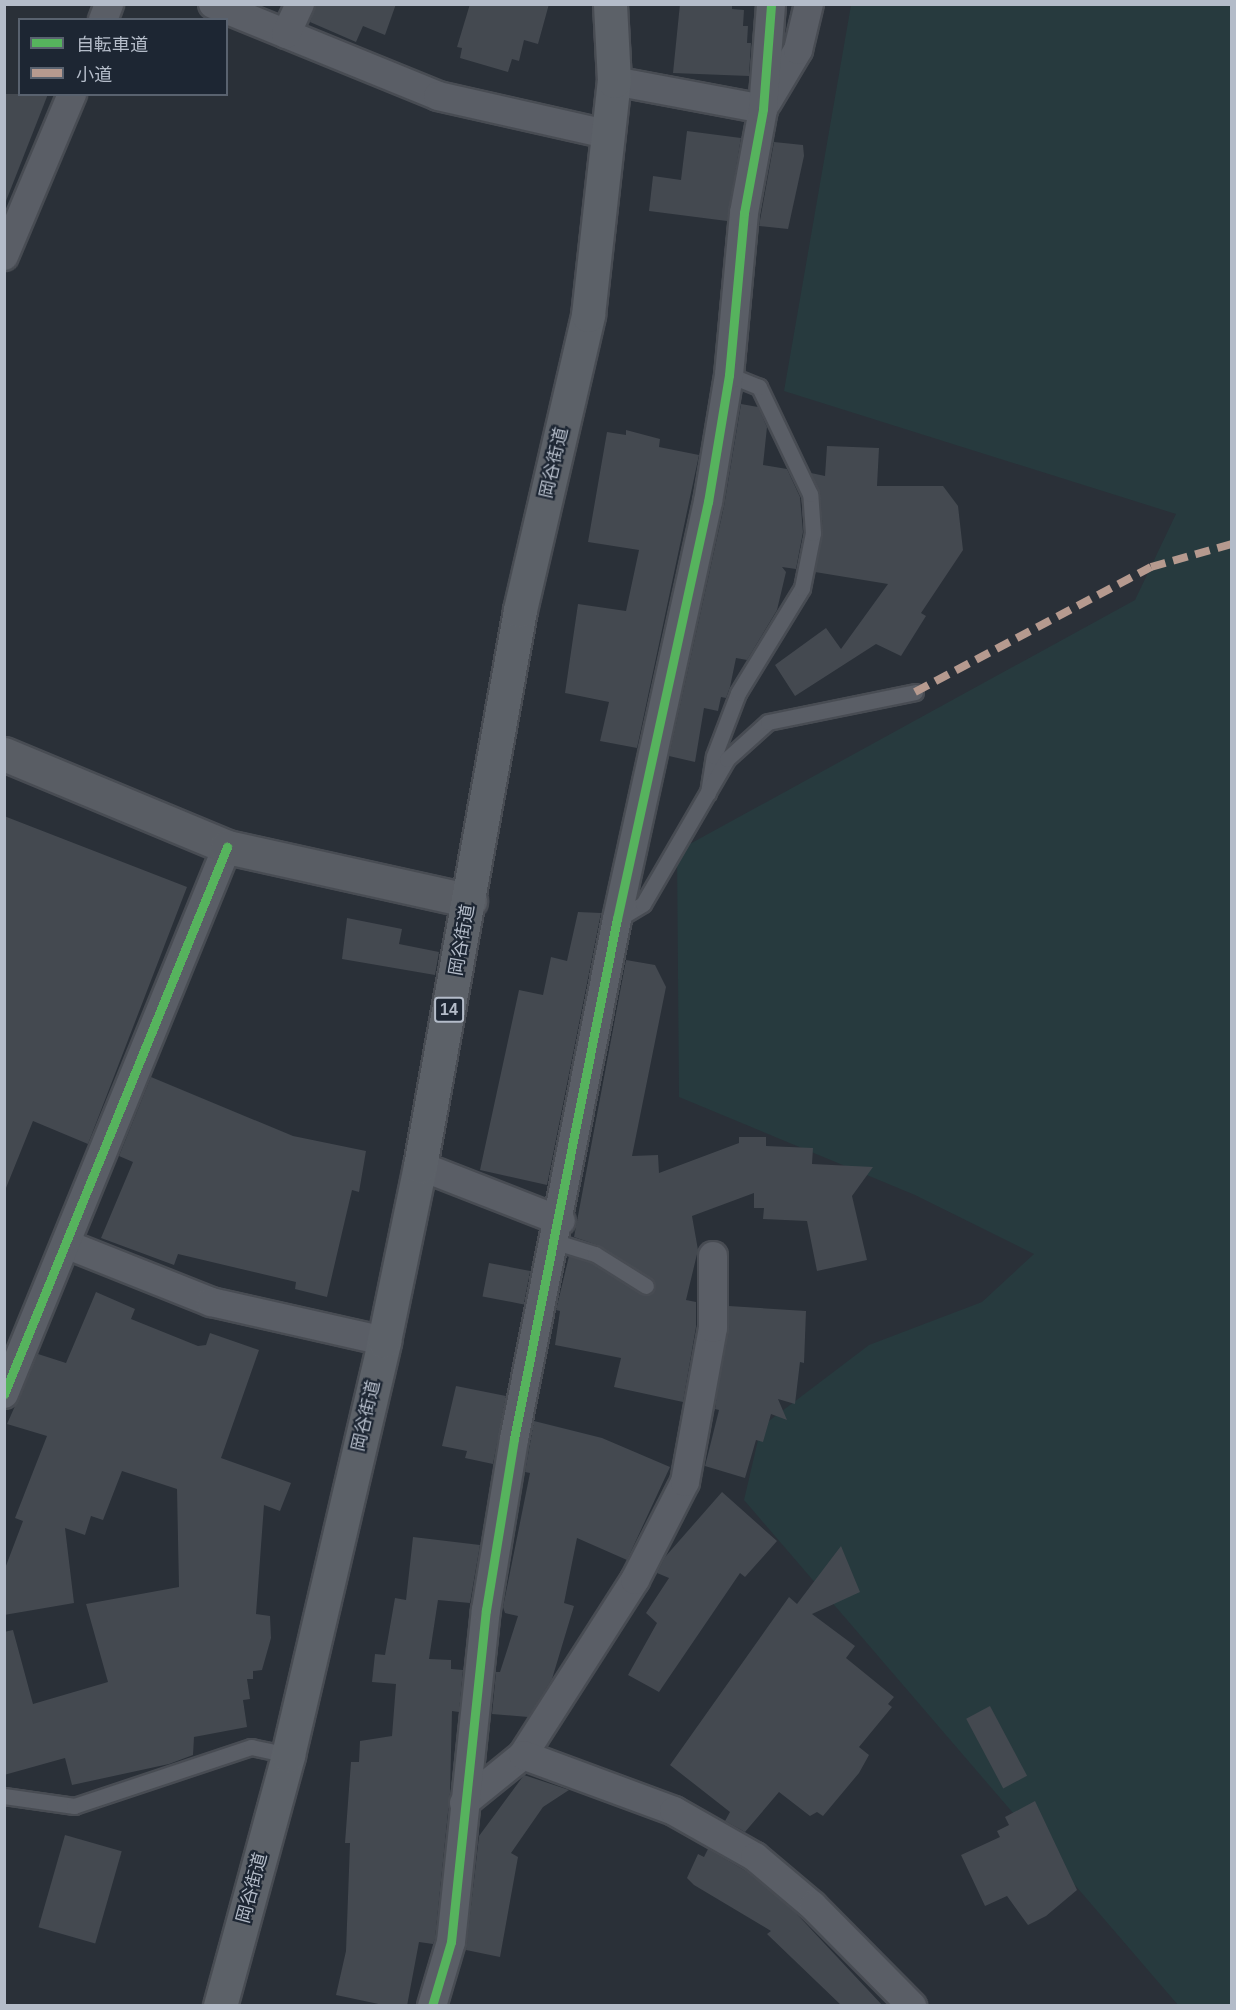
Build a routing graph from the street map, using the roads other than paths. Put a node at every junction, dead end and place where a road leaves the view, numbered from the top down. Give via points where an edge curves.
1 (213, 4) edge
2 (300, 4) edge
3 (610, 4) edge
4 (771, 4) edge
5 (809, 4) edge
6 (286, 34) junction
7 (614, 81) junction
8 (71, 96) edge
9 (763, 109) junction
10 (607, 134) junction
11 (4, 256) edge
12 (729, 375) junction
13 (915, 692) dead end
14 (4, 754) edge
15 (708, 793) junction
16 (227, 847) junction
17 (470, 901) junction
18 (617, 919) junction
19 (420, 1166) junction
20 (559, 1231) junction
21 (68, 1245) junction
22 (713, 1256) dead end
23 (646, 1286) dead end
24 (384, 1341) junction
25 (4, 1394) edge
26 (288, 1755) junction
27 (524, 1755) junction
28 (4, 1796) edge
29 (464, 1803) junction
30 (220, 2006) edge
31 (432, 2006) edge
32 (912, 2006) edge

1 - 6 street
2 - 6 street
3 - 7 main road, 岡谷街道 / 14
4 - 9 street
5 - 9 street via 798,50
6 - 10 street via 438,96
7 - 9 street
7 - 10 main road, 岡谷街道 / 14
8 - 11 street
9 - 12 street via 744,213
10 - 17 main road, 岡谷街道 / 14 via 588,315 520,610
12 - 15 lane via 759,387 810,494 813,533 802,588 738,693 714,756
12 - 18 street via 708,502
13 - 15 lane via 768,722 727,759
14 - 16 street
15 - 18 lane via 642,904
16 - 17 street
16 - 21 street
17 - 19 main road, 岡谷街道 / 14
18 - 20 street
19 - 20 street
19 - 24 main road, 岡谷街道 / 14
20 - 23 lane
20 - 29 street via 514,1439 486,1610
21 - 24 street via 211,1302
21 - 25 street
22 - 27 street via 713,1328 685,1482 635,1580
24 - 26 main road, 岡谷街道 / 14
26 - 28 lane via 252,1747 74,1806
26 - 30 main road, 岡谷街道 / 14
27 - 29 street
27 - 32 street via 674,1811 755,1857 813,1906
29 - 31 street via 452,1942

